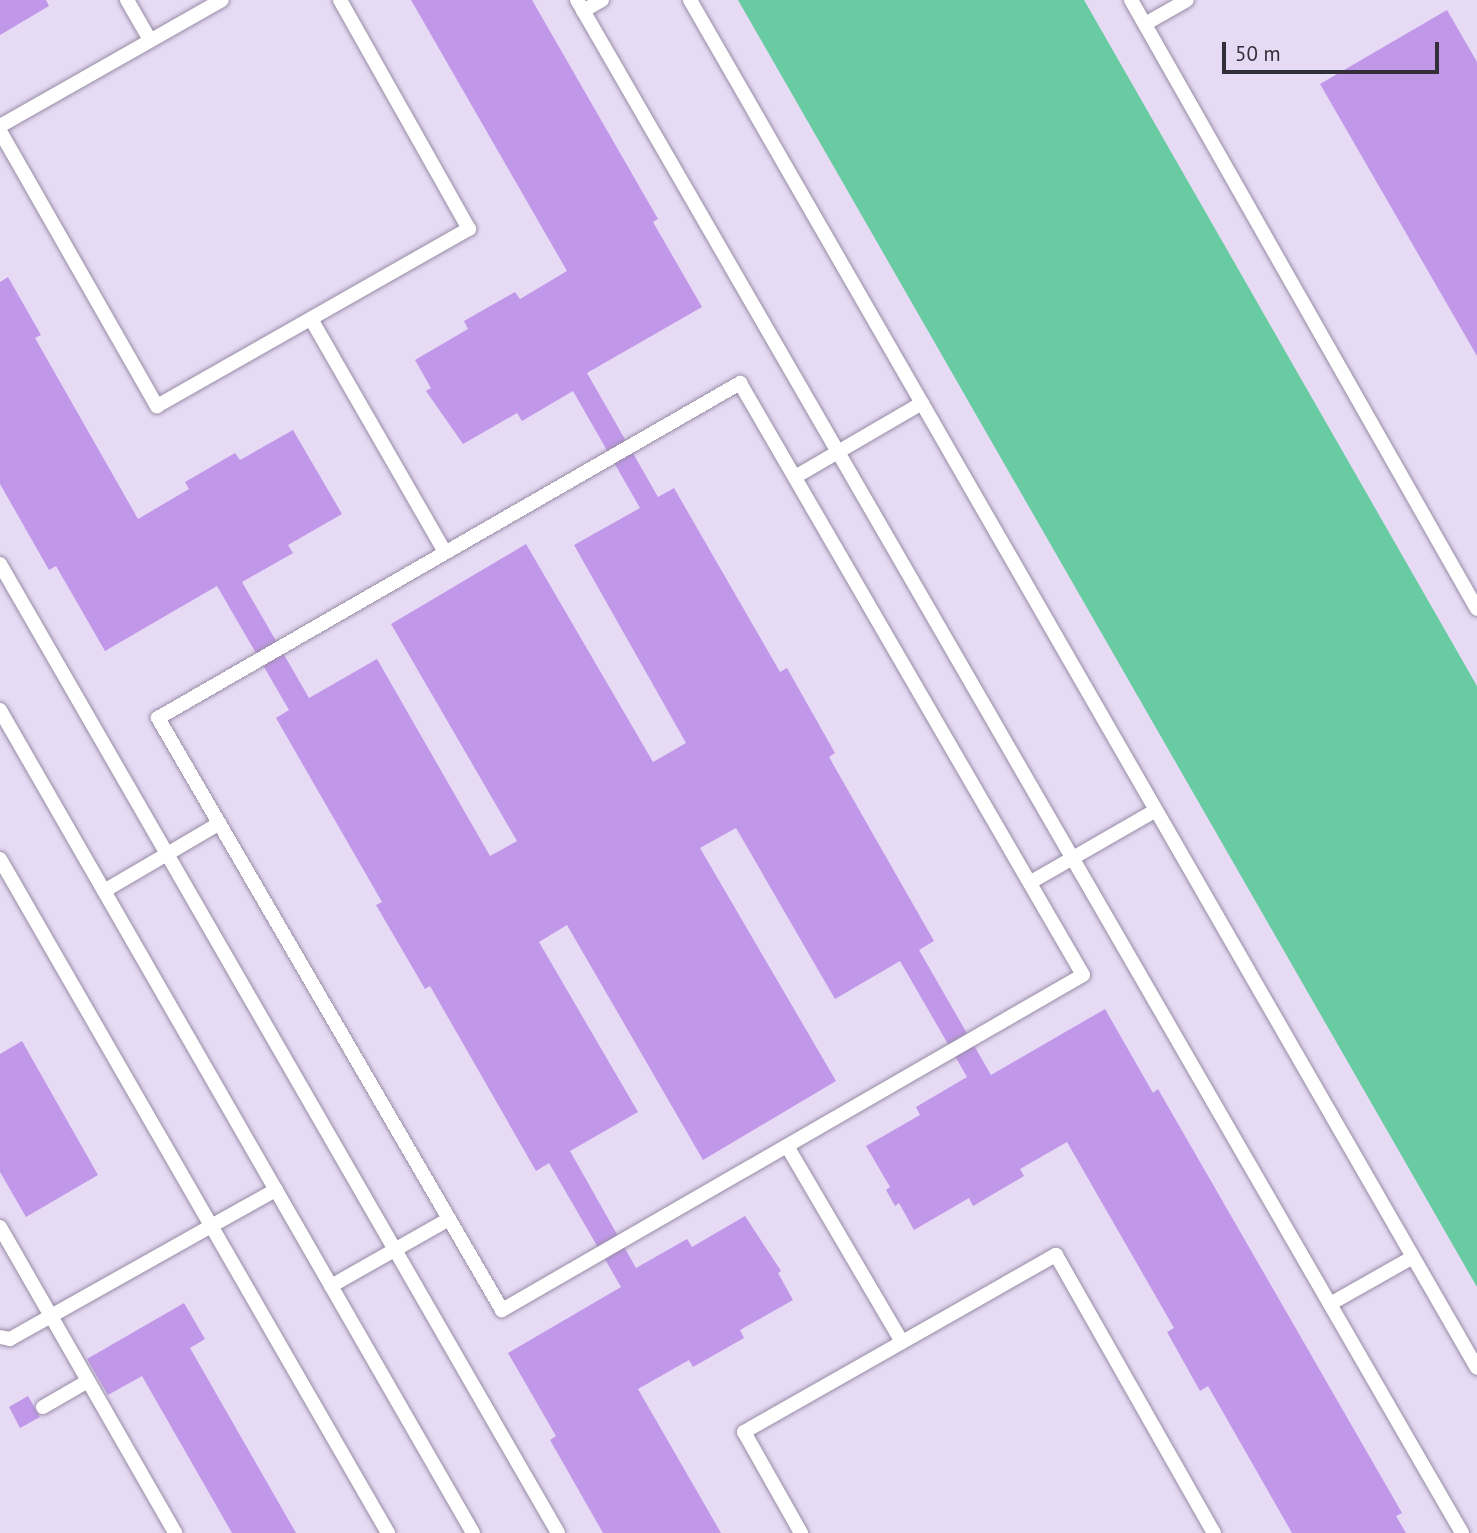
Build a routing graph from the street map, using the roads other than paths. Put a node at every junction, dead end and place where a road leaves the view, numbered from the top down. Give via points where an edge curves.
1 (127, 0) edge
2 (222, 0) edge
3 (340, 0) edge
4 (602, 0) edge
5 (690, 0) edge
6 (1131, 0) edge
7 (1187, 0) edge
8 (580, 6) edge
9 (1145, 24) junction
10 (150, 40) junction
11 (0, 128) edge
12 (311, 319) junction
13 (922, 403) junction
14 (838, 452) junction
15 (795, 477) junction
16 (445, 552) junction
17 (0, 564) edge
18 (1477, 609) edge
19 (0, 710) edge
20 (1156, 810) junction
21 (220, 823) junction
22 (167, 854) junction
23 (1072, 858) junction
24 (0, 859) edge
25 (4, 876) edge
26 (1031, 882) junction
27 (104, 891) junction
28 (788, 1146) junction
29 (276, 1190) junction
30 (449, 1219) junction
31 (211, 1226) junction
32 (0, 1227) edge
33 (395, 1250) junction
34 (1413, 1257) junction
35 (331, 1286) junction
36 (1330, 1304) junction
37 (51, 1317) junction
38 (0, 1337) edge
39 (902, 1342) junction
40 (1477, 1368) edge
41 (88, 1381) junction
42 (43, 1407) dead end
43 (175, 1533) edge
44 (388, 1533) edge
45 (473, 1533) edge
46 (558, 1533) edge
47 (801, 1533) edge
48 (1214, 1533) edge
49 (1462, 1533) edge

1 - 10 lane
2 - 10 lane
3 - 12 lane via 469,229
4 - 8 lane
5 - 13 lane
6 - 9 lane
7 - 9 lane
8 - 14 lane
9 - 18 lane
10 - 11 lane
11 - 12 lane via 157,406
12 - 16 lane
13 - 14 lane
13 - 20 lane
14 - 15 lane
14 - 23 lane
15 - 16 lane via 740,383
15 - 26 lane
16 - 21 lane via 158,718
17 - 22 lane
19 - 27 lane
20 - 23 lane
20 - 34 lane
21 - 22 lane
21 - 30 lane
22 - 27 lane
22 - 33 lane
23 - 26 lane
23 - 36 lane
24 - 25 lane
25 - 31 lane
26 - 28 lane via 1083,975
27 - 29 lane
28 - 30 lane via 502,1310
28 - 39 lane
29 - 31 lane
29 - 35 lane
30 - 33 lane
31 - 37 lane
31 - 44 lane
32 - 37 lane
33 - 35 lane
33 - 46 lane
34 - 36 lane
34 - 40 lane
35 - 45 lane
36 - 49 lane
37 - 38 lane via 10,1339
37 - 41 lane
39 - 47 lane via 744,1432
39 - 48 lane via 1056,1255
41 - 42 lane
41 - 43 lane

